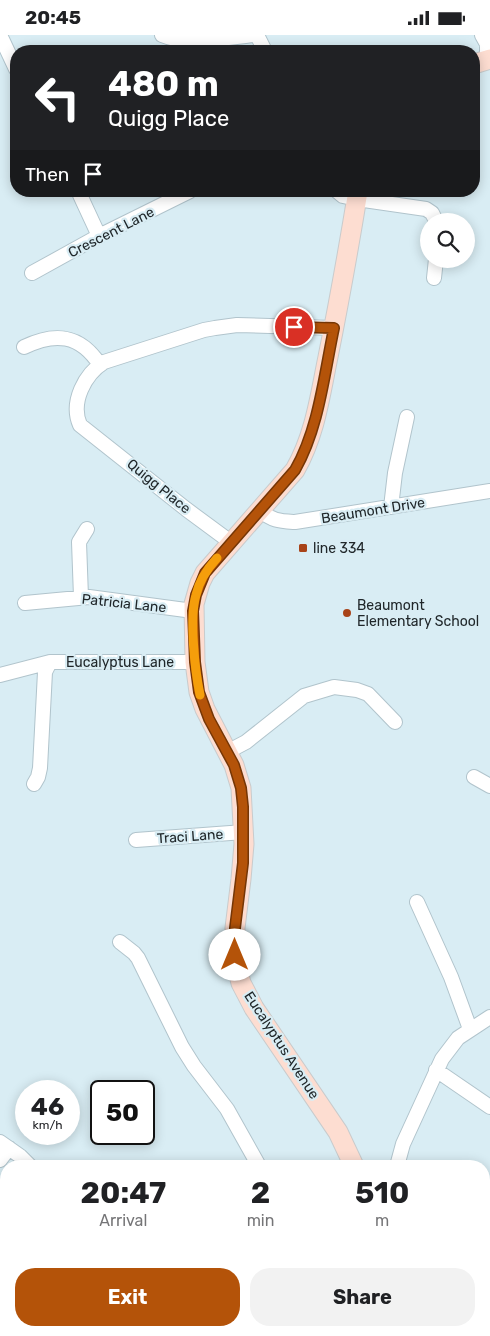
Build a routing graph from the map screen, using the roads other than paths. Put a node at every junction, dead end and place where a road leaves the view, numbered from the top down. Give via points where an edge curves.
1 (0, 35) edge
2 (162, 35) edge
3 (253, 35) edge
4 (482, 35) edge
5 (10, 56) edge
6 (484, 61) edge
7 (81, 197) edge
8 (178, 197) edge
9 (358, 197) edge
10 (368, 197) edge
11 (432, 213) edge
12 (99, 236) junction
13 (435, 268) edge
14 (32, 273) dead end
15 (434, 278) dead end
16 (334, 328) junction
17 (24, 347) dead end
18 (100, 365) junction
19 (407, 417) dead end
20 (490, 491) edge
21 (391, 507) junction
22 (259, 510) junction
23 (86, 529) dead end
24 (232, 543) junction
25 (81, 597) junction
26 (25, 603) dead end
27 (193, 611) junction
28 (50, 662) junction
29 (195, 662) junction
30 (0, 675) edge
31 (396, 722) dead end
32 (227, 752) junction
33 (474, 777) dead end
34 (34, 784) dead end
35 (490, 786) edge
36 (244, 832) junction
37 (136, 840) dead end
38 (417, 902) dead end
39 (120, 942) dead end
40 (490, 1017) edge
41 (470, 1029) junction
42 (436, 1071) junction
43 (490, 1107) edge
44 (5, 1145) edge
45 (0, 1160) edge
46 (23, 1160) edge
47 (256, 1160) edge
48 (351, 1160) edge
49 (399, 1160) edge

1 - 5 street
2 - 3 street via 182,40
4 - 6 street via 487,44
7 - 12 street
8 - 12 street, Crescent Lane
9 - 16 main road, Eucalyptus Avenue
10 - 11 street
12 - 14 street, Crescent Lane
13 - 15 street
16 - 18 street via 237,325 204,330
16 - 22 main road, Eucalyptus Avenue via 305,452 295,470
17 - 18 street via 48,338 67,338 88,349
18 - 24 street, Quigg Place via 80,392 77,418 80,425
19 - 21 street via 394,473
20 - 21 street, Beaumont Drive
21 - 22 street, Beaumont Drive via 295,522 278,521
22 - 24 main road, Eucalyptus Avenue
23 - 25 street via 80,542
24 - 27 main road, Eucalyptus Avenue via 205,573
25 - 26 street, Patricia Lane
25 - 27 street, Patricia Lane
27 - 29 main road, Eucalyptus Avenue
28 - 29 street, Eucalyptus Lane
28 - 30 street
28 - 34 street, Eucalyptus Lane via 45,672 40,767
29 - 32 main road, Eucalyptus Avenue via 202,703
31 - 32 street via 368,694 334,687 304,696
32 - 36 main road, Eucalyptus Avenue via 241,788
33 - 35 street
36 - 37 street, Traci Lane
36 - 48 main road, Eucalyptus Avenue via 234,941 241,983 254,1008 338,1132
38 - 41 street
39 - 47 street via 138,958 182,1047 227,1109
40 - 41 street
41 - 42 street via 458,1038
42 - 43 street
42 - 49 street
44 - 45 street
44 - 46 street

